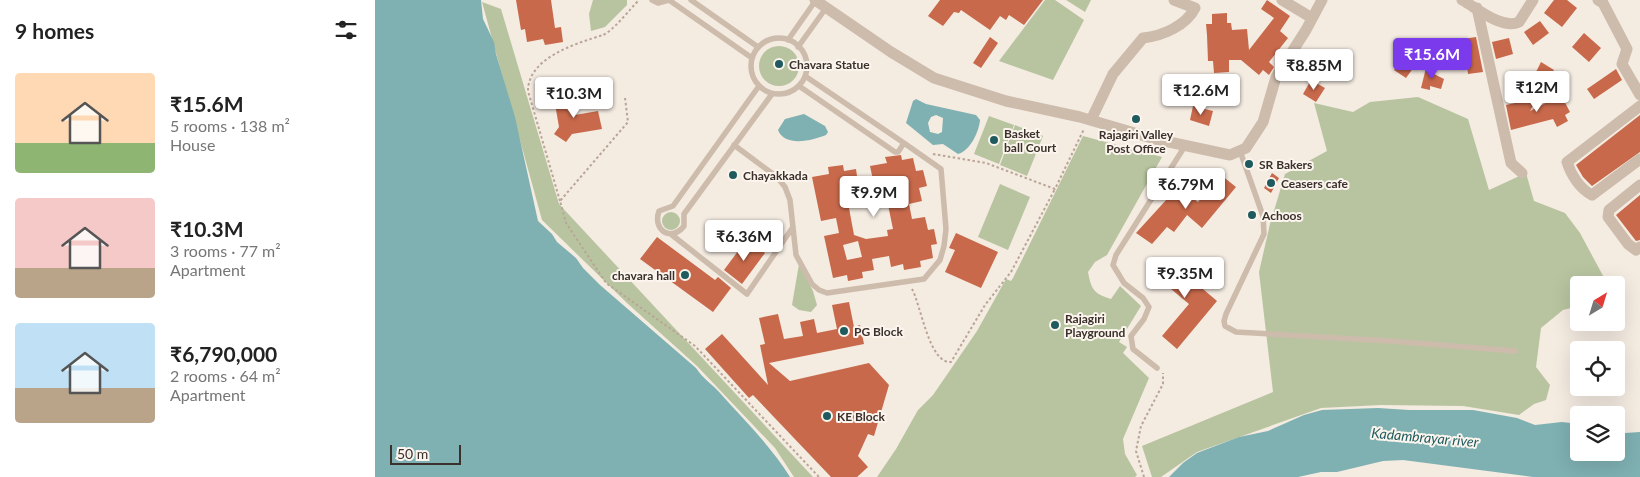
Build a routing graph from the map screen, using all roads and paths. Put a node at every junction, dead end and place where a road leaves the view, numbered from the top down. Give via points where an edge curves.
1 (639, 0) edge
2 (652, 0) edge
3 (669, 0) edge
4 (691, 0) edge
5 (816, 0) edge
6 (1174, 0) edge
7 (1282, 0) edge
8 (1321, 0) edge
9 (1462, 0) edge
10 (1533, 0) edge
11 (1599, 0) edge
12 (829, 4) edge
13 (1477, 8) junction
14 (1312, 18) junction
15 (788, 40) junction
16 (758, 47) junction
17 (798, 47) junction
18 (752, 58) junction
19 (805, 76) junction
20 (759, 86) junction
21 (799, 86) junction
22 (772, 94) junction
23 (1640, 95) edge
24 (625, 98) dead end
25 (1640, 106) edge
26 (1089, 122) junction
27 (905, 143) junction
28 (734, 145) junction
29 (1185, 146) junction
30 (1240, 150) junction
31 (1640, 159) edge
32 (928, 160) junction
33 (1522, 173) dead end
34 (1640, 185) edge
35 (1055, 189) junction
36 (560, 201) junction
37 (793, 227) junction
38 (672, 235) junction
39 (1640, 247) edge
40 (909, 281) junction
41 (1515, 351) dead end
42 (1157, 368) joint
43 (819, 477) edge
44 (1144, 477) edge

1 - 36 path via 604,35 569,46 540,64 529,78 528,91
2 - 3 lane via 658,3
3 - 18 lane
4 - 16 lane
5 - 12 street
5 - 15 lane
6 - 26 street via 1195,8 1190,18 1159,36 1143,38 1113,74
7 - 14 street
8 - 14 street
9 - 13 street
10 - 13 street via 1515,24 1502,22
11 - 23 street via 1627,49 1622,64
12 - 17 lane
12 - 26 street via 891,52 934,78
13 - 33 street via 1511,163
14 - 30 street via 1276,77 1263,122 1246,148
15 - 16 lane via 769,40
15 - 17 lane
16 - 18 lane
17 - 19 lane via 806,63
18 - 20 lane via 751,70
19 - 21 lane
19 - 27 lane
20 - 22 lane
20 - 38 lane via 673,206 659,211 658,227
21 - 22 lane via 788,93
21 - 27 lane via 895,152
22 - 28 lane
24 - 36 path via 628,122
25 - 31 street via 1567,162 1571,174 1587,193 1593,195
26 - 29 street
26 - 35 path
27 - 32 lane
28 - 37 lane via 777,177 785,187
28 - 38 lane via 684,214 684,226
29 - 30 street via 1230,155
29 - 42 lane via 1116,255 1113,266 1124,283 1149,307 1131,336 1133,349
30 - 41 lane via 1261,208 1264,234 1226,314 1224,321 1229,329
32 - 35 path via 933,154 939,154 985,163
32 - 40 lane via 941,169 946,229 944,246 940,260 924,279
34 - 39 street via 1609,210 1608,217 1628,244 1636,250
35 - 40 path via 1011,272 985,305 951,362 939,357 931,345
36 - 43 path via 566,223 606,283 695,346
37 - 38 lane via 747,294
37 - 40 lane via 796,255 812,284 819,290 827,293
42 - 44 path via 1164,374 1163,384 1141,426 1136,451

